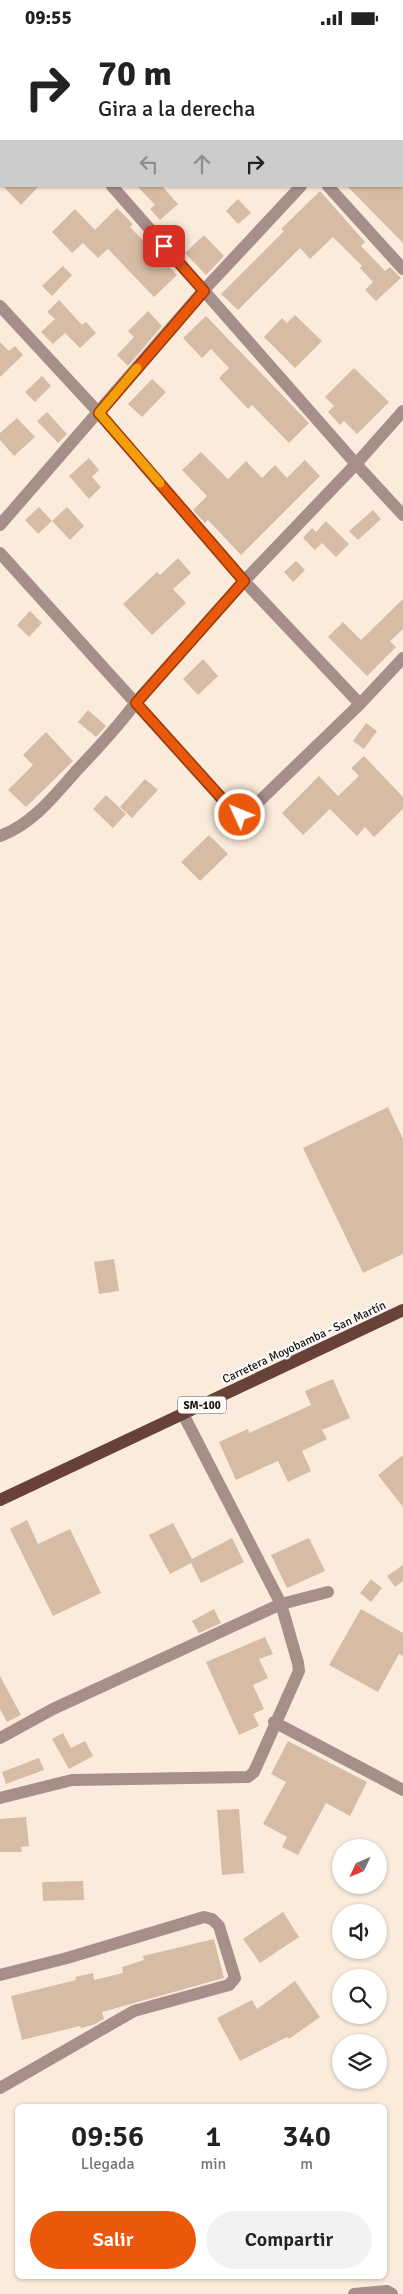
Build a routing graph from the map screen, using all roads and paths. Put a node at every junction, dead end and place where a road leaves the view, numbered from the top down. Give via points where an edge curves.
1 (113, 187) edge
2 (300, 187) edge
3 (329, 187) edge
4 (403, 269) edge
5 (204, 291) junction
6 (0, 306) edge
7 (403, 411) edge
8 (99, 413) junction
9 (356, 464) junction
10 (403, 515) edge
11 (0, 525) edge
12 (0, 553) edge
13 (244, 581) junction
14 (403, 658) edge
15 (136, 703) junction
16 (360, 704) junction
17 (0, 836) edge
18 (403, 1310) edge
19 (183, 1414) junction
20 (0, 1500) edge
21 (328, 1592) dead end
22 (281, 1604) junction
23 (274, 1722) junction
24 (0, 1738) edge
25 (403, 1790) edge
26 (0, 1798) edge
27 (0, 1975) edge
28 (0, 2088) edge
29 (354, 2294) edge
30 (392, 2294) edge

1 - 5 street
2 - 5 street
3 - 4 street
5 - 8 street
5 - 9 street
6 - 8 street
7 - 9 street
8 - 11 street
8 - 13 street
9 - 10 street
9 - 13 street
12 - 15 street
13 - 15 street
13 - 16 street
14 - 16 street
15 - 16 street via 240,815 246,814
15 - 17 street via 35,816
18 - 19 main road, Carretera Moyobamba - San Martín / SM-100
19 - 20 main road, Carretera Moyobamba - San Martín / SM-100
19 - 22 street
21 - 22 street
22 - 23 street via 299,1667
22 - 24 street via 53,1709
23 - 25 street
23 - 26 street via 254,1772 248,1777 72,1779
27 - 28 street via 204,1917 219,1926 235,1978 229,1985 134,2011
29 - 30 street via 387,2291

